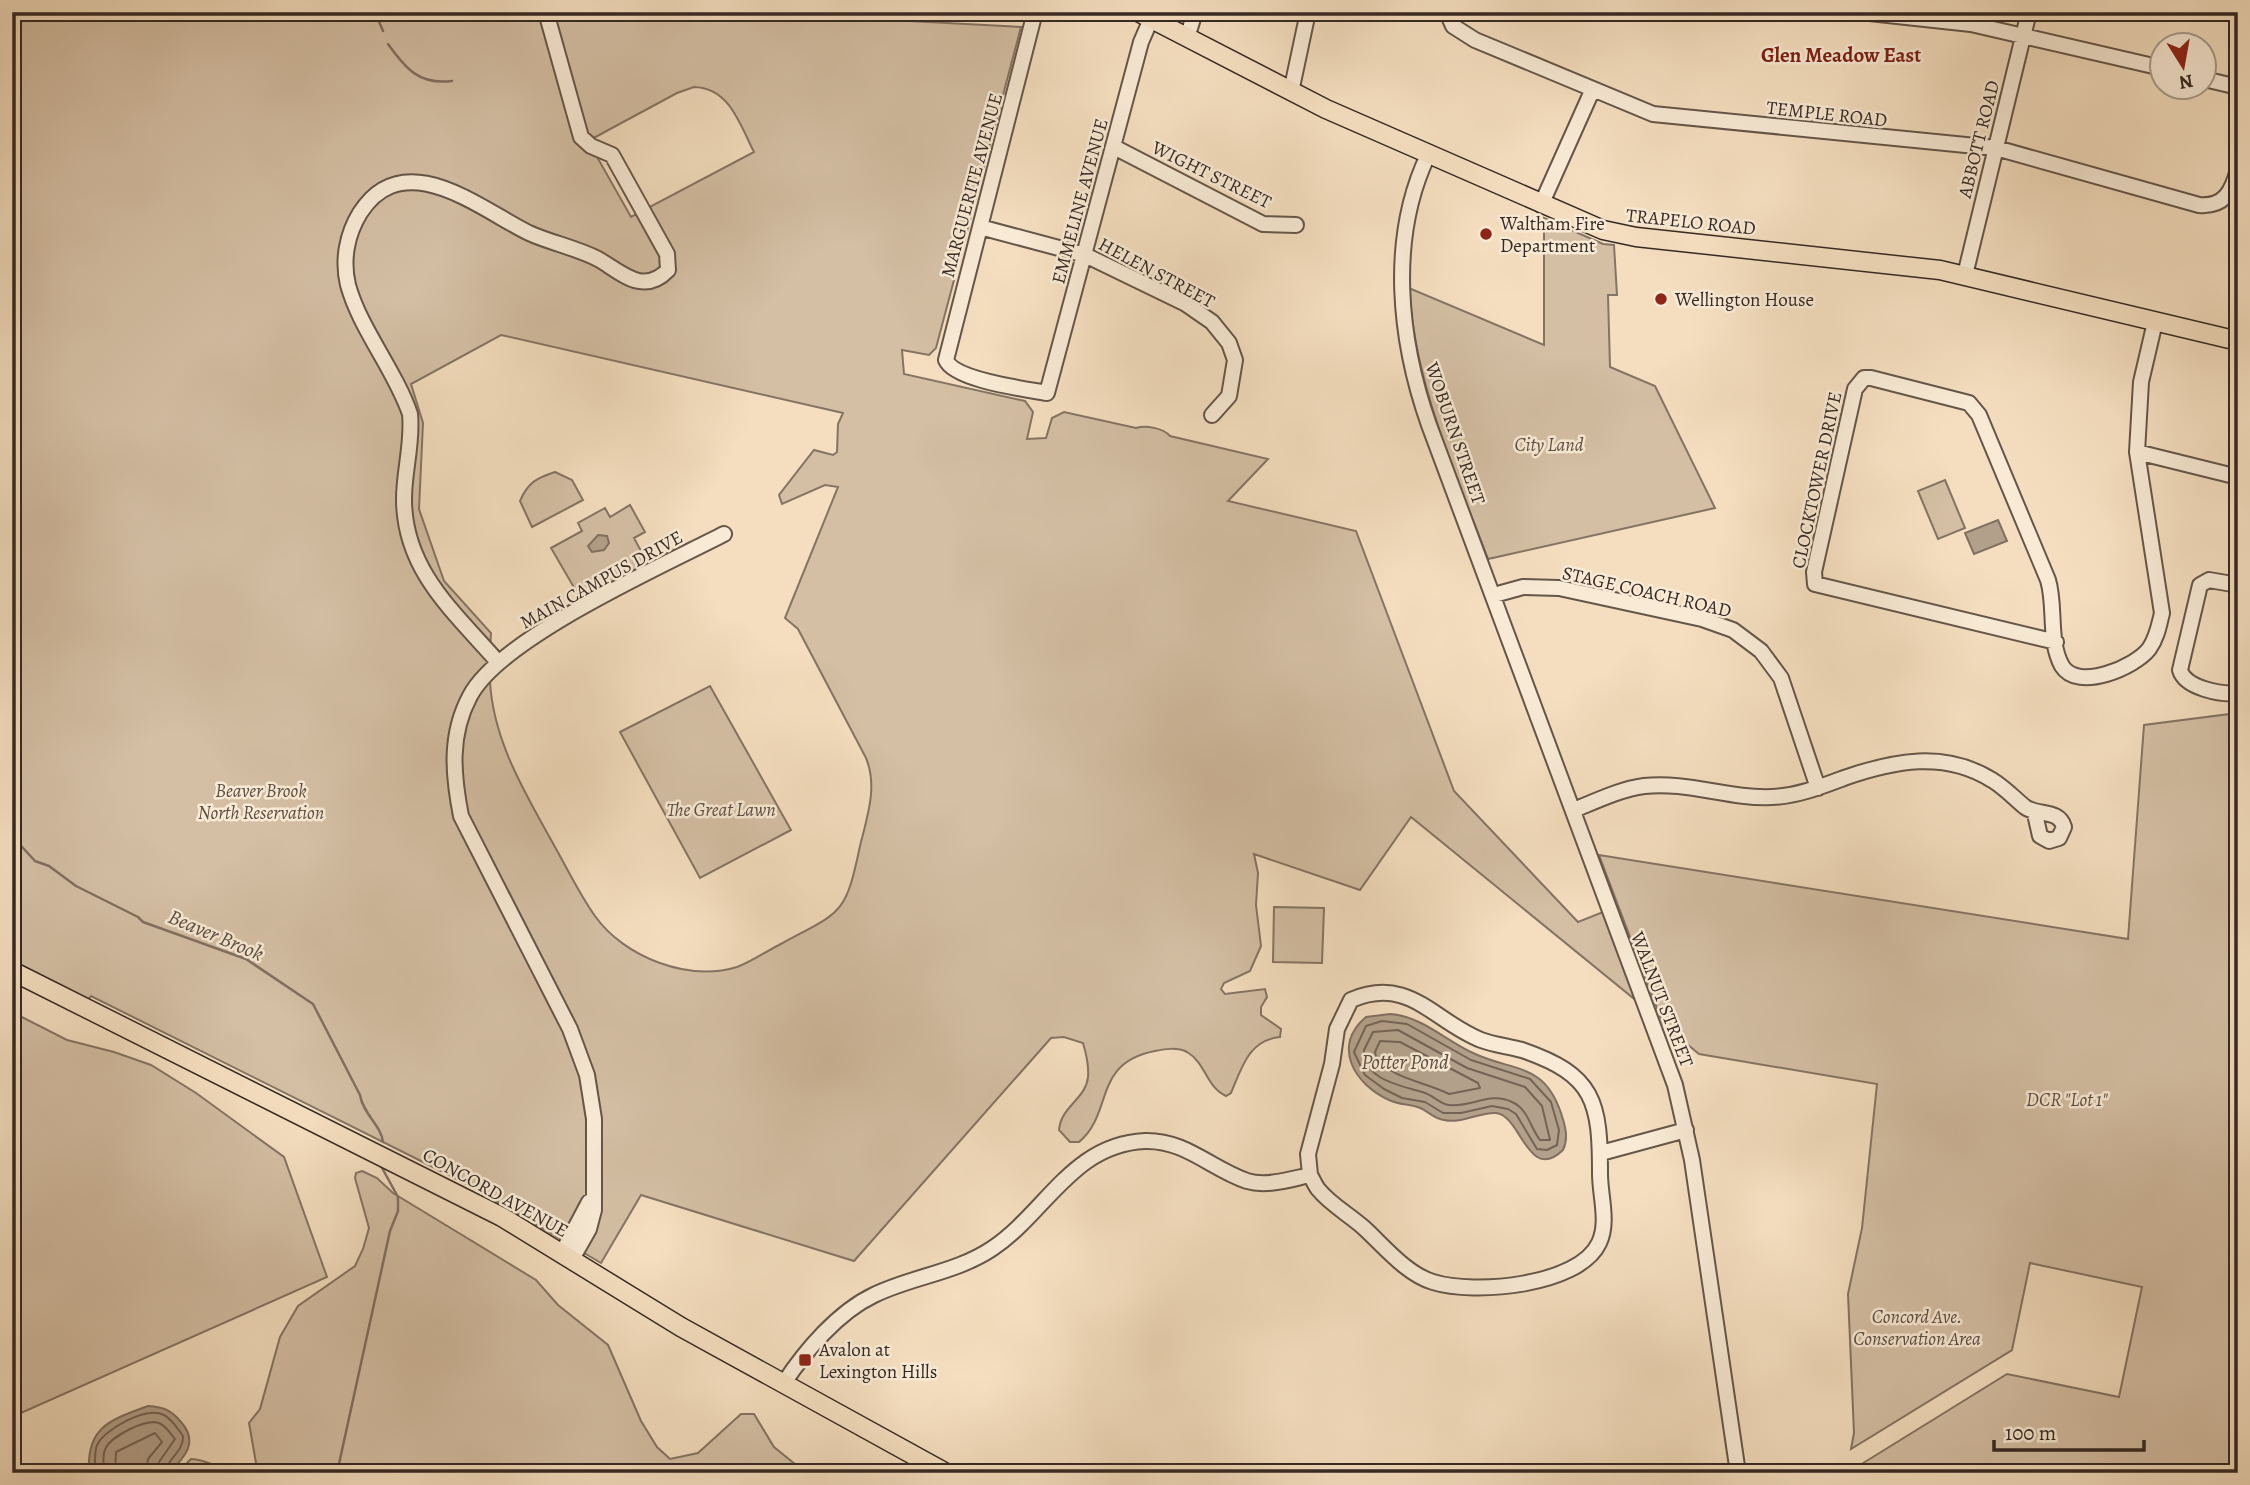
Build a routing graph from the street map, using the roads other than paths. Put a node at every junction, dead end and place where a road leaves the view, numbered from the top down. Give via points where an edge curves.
1 (546, 12) edge
2 (1035, 12) edge
3 (1195, 12) edge
4 (1308, 12) edge
5 (1447, 12) edge
6 (1860, 12) edge
7 (2029, 12) edge
8 (1144, 16) edge
9 (2024, 34) junction
10 (1187, 38) junction
11 (2148, 65) edge
12 (2218, 82) edge
13 (2238, 87) edge
14 (1592, 91) junction
15 (1291, 92) junction
16 (1114, 147) junction
17 (1996, 148) junction
18 (1428, 155) junction
19 (2238, 169) edge
20 (1541, 205) junction
21 (1296, 225) dead end
22 (980, 227) junction
23 (1085, 255) junction
24 (1965, 275) junction
25 (2155, 322) junction
26 (2238, 341) edge
27 (1047, 393) joint
28 (1212, 415) dead end
29 (2137, 452) junction
30 (2238, 477) edge
31 (724, 534) dead end
32 (1480, 558) joint
33 (2238, 586) edge
34 (1494, 595) junction
35 (2056, 642) junction
36 (497, 661) junction
37 (2238, 693) edge
38 (1818, 788) junction
39 (1574, 810) junction
40 (2035, 814) dead end
41 (12, 971) edge
42 (1686, 1130) junction
43 (1601, 1153) junction
44 (1310, 1175) junction
45 (567, 1256) junction
46 (784, 1384) junction
47 (946, 1473) edge
48 (1738, 1473) edge

1 - 36 street via 581,137 612,155 669,262 663,276 636,282 597,258 532,234 441,185 420,182 401,185 363,208 346,251 348,285 410,414 404,496 410,545 434,590
2 - 22 street, MARGUERITE AVENUE
3 - 10 street
4 - 15 street
5 - 14 street, TEMPLE ROAD via 1463,34
6 - 9 street
7 - 9 street, ABBOTT ROAD
8 - 10 main road, TRAPELO ROAD
8 - 16 street, EMMELINE AVENUE
9 - 11 street
9 - 17 street, ABBOTT ROAD
10 - 15 main road, TRAPELO ROAD
12 - 13 street
14 - 17 street, TEMPLE ROAD via 1672,117
14 - 20 street
15 - 18 main road, TRAPELO ROAD
16 - 21 street, WIGHT STREET via 1263,224
16 - 23 street, EMMELINE AVENUE
17 - 19 street, TEMPLE ROAD via 2199,205 2222,202
17 - 24 street, ABBOTT ROAD
18 - 20 main road, TRAPELO ROAD
18 - 32 street, WOBURN STREET via 1417,182 1405,240 1406,330 1424,414
20 - 24 main road, TRAPELO ROAD via 1619,234 1886,262
22 - 23 street, HELEN STREET
22 - 27 street, MARGUERITE AVENUE via 946,360 963,374
23 - 27 street, EMMELINE AVENUE
23 - 28 street, HELEN STREET via 1186,304 1220,330 1235,360 1234,381 1224,406
24 - 25 main road, TRAPELO ROAD
25 - 26 main road, TRAPELO ROAD
25 - 29 street, CLOCKTOWER DRIVE via 2141,382
29 - 30 street
29 - 35 street, CLOCKTOWER DRIVE via 2161,593 2157,632 2133,665 2093,676 2069,673
31 - 36 street, MAIN CAMPUS DRIVE via 573,614
32 - 34 street, WALNUT STREET
33 - 37 street via 2208,580 2200,585 2180,670 2190,684
34 - 38 street, STAGE COACH ROAD via 1523,587 1559,588 1702,620 1740,635 1781,678
34 - 39 street, WALNUT STREET
35 - 35 street, CLOCKTOWER DRIVE via 2054,598 2046,572 1979,415 1963,399 1871,377 1859,382 1817,558 1815,584
36 - 45 street via 470,696 461,719 454,746 454,780 461,816 579,1052 594,1119 592,1221
38 - 39 street via 1787,796 1753,797 1644,786
38 - 40 street via 1884,764 1936,761 1992,780
39 - 42 street, WALNUT STREET via 1668,1061
41 - 45 main road, CONCORD AVENUE via 408,1167
42 - 43 street
42 - 48 street, WALNUT STREET
43 - 44 street via 1604,1223 1600,1242 1588,1259 1558,1276 1507,1284 1431,1282 1328,1199
43 - 44 street via 1595,1107 1584,1086 1559,1063 1481,1040 1432,1009 1388,991 1351,1000 1344,1012 1308,1154
44 - 46 street via 1250,1182 1174,1145 1146,1141 1094,1154 993,1248 961,1267 872,1296 824,1334
45 - 46 main road, CONCORD AVENUE
46 - 47 main road, CONCORD AVENUE

